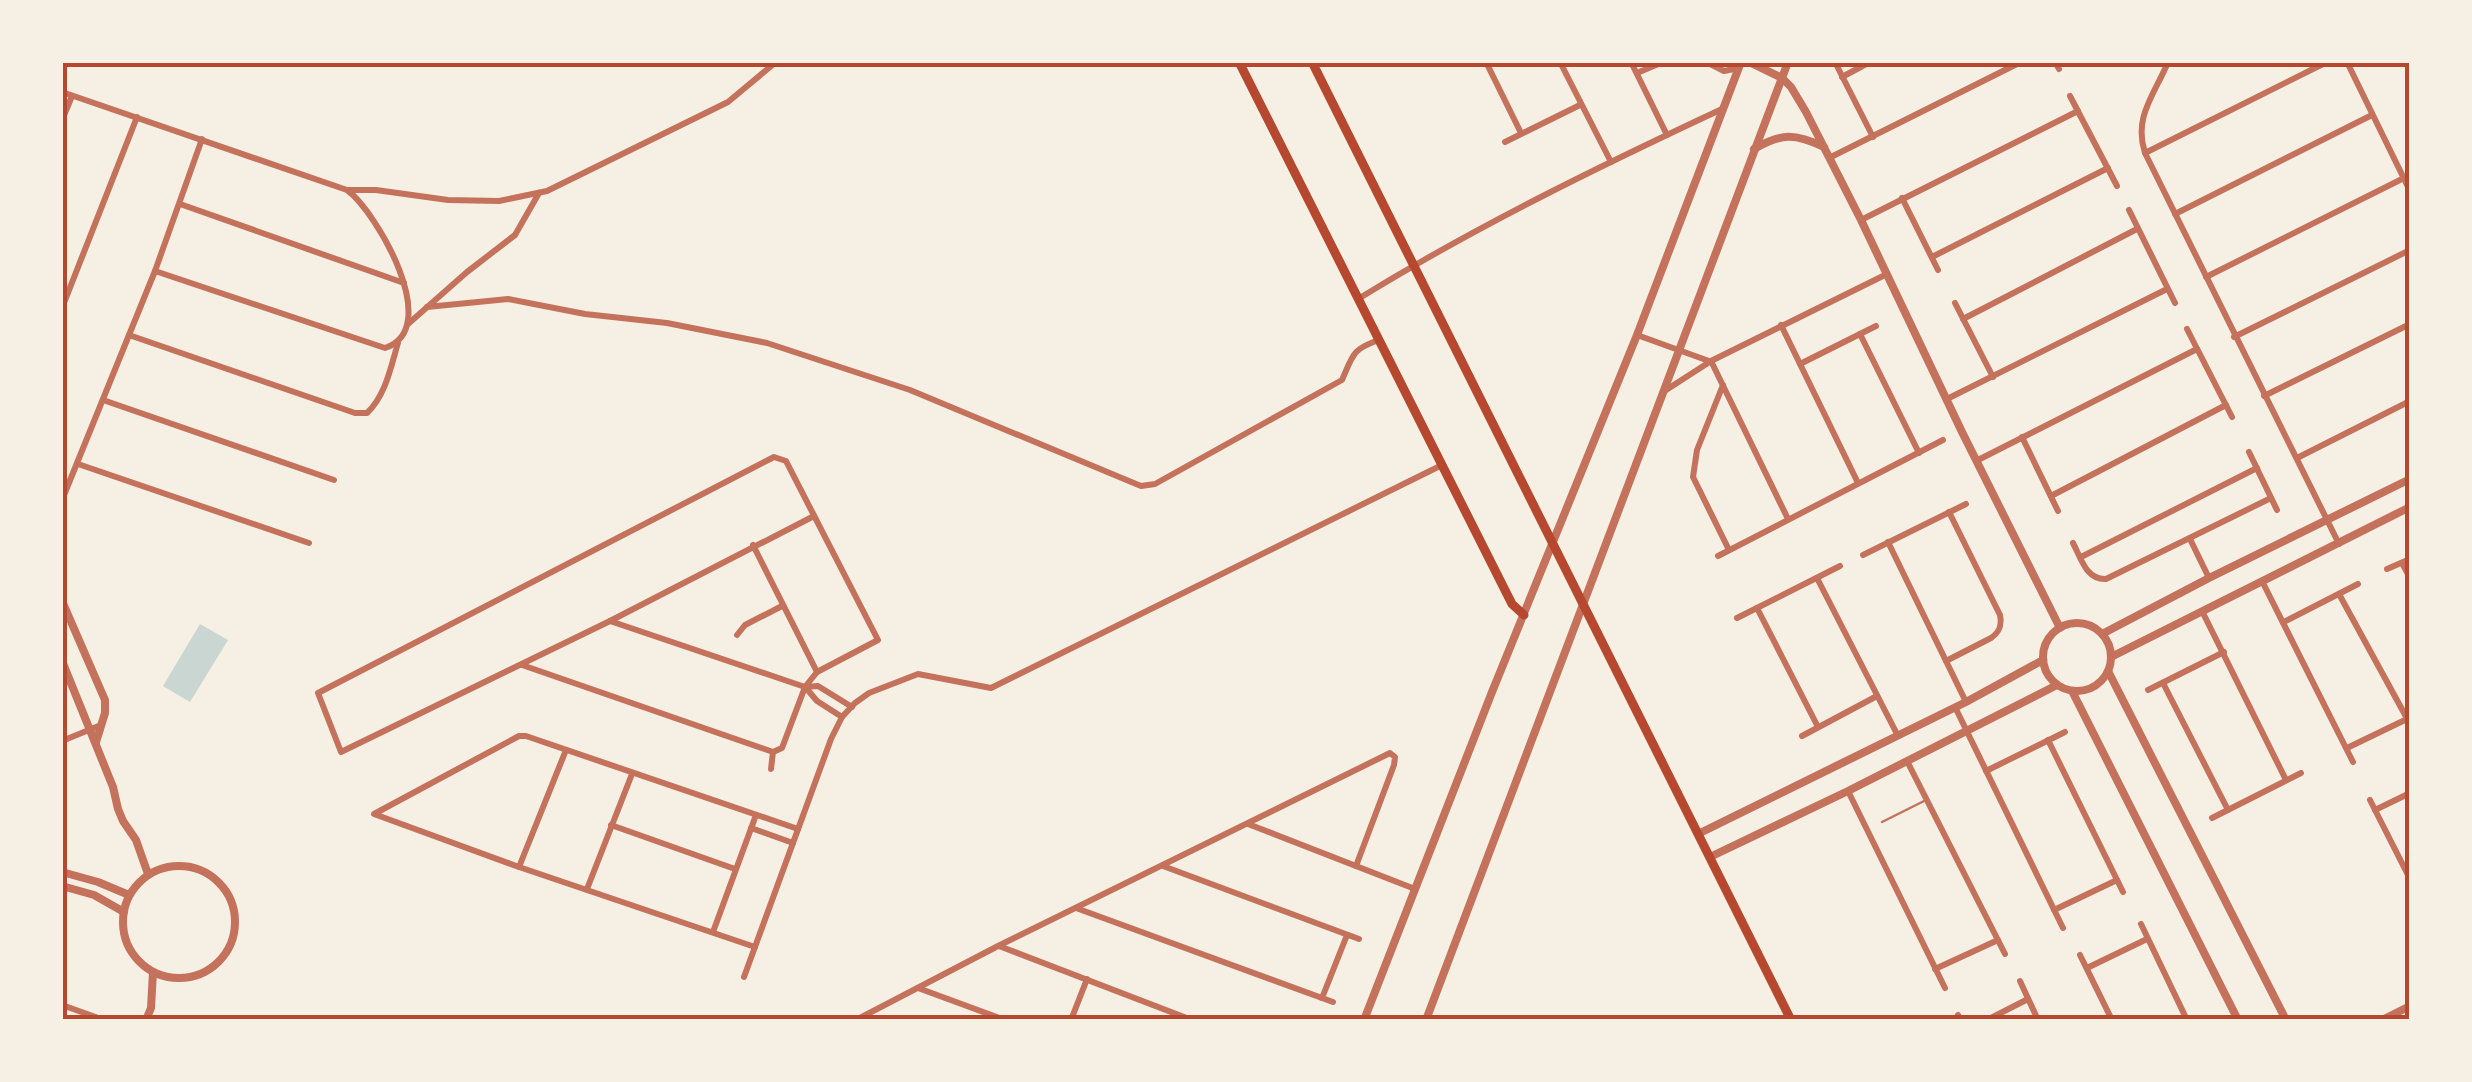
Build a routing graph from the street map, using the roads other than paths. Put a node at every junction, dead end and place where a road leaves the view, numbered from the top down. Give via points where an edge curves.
1 (776, 62) edge
2 (1239, 62) edge
3 (1312, 62) edge
4 (1486, 62) edge
5 (1560, 62) edge
6 (1631, 62) edge
7 (1663, 62) edge
8 (1706, 62) edge
9 (1749, 62) edge
10 (1788, 62) edge
11 (1870, 62) edge
12 (2021, 62) edge
13 (2328, 62) edge
14 (2347, 62) edge
15 (2170, 64) edge
16 (1740, 65) edge
17 (1837, 66) dead end
18 (1637, 73) junction
19 (1842, 77) junction
20 (1782, 78) junction
21 (62, 92) edge
22 (72, 96) junction
23 (2070, 96) dead end
24 (1580, 105) junction
25 (1723, 109) junction
26 (2078, 111) junction
27 (2372, 115) junction
28 (137, 117) junction
29 (62, 120) edge
30 (1521, 134) junction
31 (1667, 135) junction
32 (1872, 137) junction
33 (202, 139) junction
34 (1505, 142) dead end
35 (1824, 148) junction
36 (1754, 150) junction
37 (2145, 153) junction
38 (1829, 158) junction
39 (1611, 162) junction
40 (2108, 168) junction
41 (2406, 176) edge
42 (2117, 186) dead end
43 (347, 190) junction
44 (2410, 191) edge
45 (540, 192) junction
46 (1902, 198) junction
47 (180, 204) junction
48 (2129, 210) dead end
49 (2175, 214) junction
50 (1861, 220) junction
51 (2137, 229) junction
52 (2410, 250) edge
53 (1932, 257) junction
54 (1414, 265) junction
55 (1938, 270) dead end
56 (155, 271) junction
57 (1887, 274) junction
58 (2206, 277) junction
59 (404, 283) junction
60 (2167, 289) junction
61 (1358, 298) junction
62 (1955, 304) dead end
63 (2175, 304) dead end
64 (427, 307) junction
65 (62, 308) edge
66 (1964, 319) junction
67 (2410, 324) edge
68 (407, 325) junction
69 (1781, 325) junction
70 (1876, 326) dead end
71 (2187, 329) dead end
72 (1860, 334) junction
73 (1637, 335) junction
74 (129, 336) junction
75 (2234, 337) junction
76 (1379, 340) junction
77 (398, 342) junction
78 (2198, 348) junction
79 (1679, 349) junction
80 (1711, 361) junction
81 (1800, 364) junction
82 (1993, 376) junction
83 (1723, 385) junction
84 (1663, 392) junction
85 (2264, 396) junction
86 (103, 400) junction
87 (1946, 400) junction
88 (2410, 401) edge
89 (2226, 406) junction
90 (2232, 417) dead end
91 (2022, 437) junction
92 (1943, 440) dead end
93 (2250, 452) dead end
94 (1919, 453) junction
95 (2297, 458) junction
96 (1976, 461) junction
97 (78, 464) junction
98 (1442, 465) junction
99 (2257, 468) junction
100 (2410, 478) edge
101 (334, 480) dead end
102 (1858, 483) junction
103 (2051, 496) junction
104 (2270, 498) junction
105 (62, 500) edge
106 (1966, 504) dead end
107 (2410, 507) edge
108 (2276, 510) dead end
109 (2058, 511) dead end
110 (1949, 512) junction
111 (814, 516) junction
112 (1788, 519) junction
113 (2328, 520) junction
114 (2190, 538) junction
115 (1888, 542) junction
116 (308, 543) dead end
117 (2074, 543) dead end
118 (2339, 544) junction
119 (753, 545) junction
120 (1553, 546) junction
121 (1729, 550) junction
122 (1862, 554) dead end
123 (1718, 556) dead end
124 (2081, 557) junction
125 (2406, 561) edge
126 (1840, 566) dead end
127 (2387, 570) dead end
128 (1817, 578) junction
129 (2209, 578) junction
130 (2410, 578) edge
131 (2262, 581) junction
132 (2358, 584) dead end
133 (2340, 594) junction
134 (62, 601) edge
135 (782, 606) junction
136 (1584, 606) junction
137 (1757, 608) junction
138 (2202, 611) junction
139 (1524, 615) junction
140 (1738, 618) dead end
141 (610, 621) junction
142 (2284, 622) junction
143 (2060, 628) junction
144 (2102, 634) junction
145 (737, 635) dead end
146 (2224, 652) junction
147 (2111, 657) junction
148 (2044, 660) junction
149 (63, 661) edge
150 (1946, 661) junction
151 (520, 664) junction
152 (2108, 671) junction
153 (817, 672) junction
154 (2164, 683) junction
155 (2058, 685) junction
156 (805, 687) junction
157 (2072, 690) junction
158 (2148, 690) dead end
159 (1877, 696) junction
160 (1966, 702) junction
161 (852, 707) junction
162 (1956, 707) junction
163 (842, 718) junction
164 (2408, 722) edge
165 (101, 724) junction
166 (1818, 727) junction
167 (90, 729) junction
168 (1966, 731) junction
169 (2065, 732) dead end
170 (1802, 736) dead end
171 (1898, 736) junction
172 (2048, 740) junction
173 (62, 742) edge
174 (96, 742) junction
175 (2347, 748) junction
176 (566, 750) junction
177 (774, 752) junction
178 (1908, 761) junction
179 (2353, 762) dead end
180 (771, 769) dead end
181 (1986, 771) junction
182 (2300, 773) dead end
183 (632, 774) junction
184 (2286, 780) junction
185 (1848, 790) junction
186 (2410, 793) edge
187 (1928, 799) junction
188 (2370, 800) dead end
189 (2228, 810) junction
190 (2375, 810) junction
191 (756, 815) junction
192 (2212, 818) dead end
193 (1882, 822) dead end
194 (1246, 824) junction
195 (611, 825) junction
196 (751, 828) junction
197 (798, 829) junction
198 (1698, 834) junction
199 (793, 842) junction
200 (1710, 857) junction
201 (1162, 865) junction
202 (1356, 866) junction
203 (520, 867) junction
204 (735, 869) junction
205 (62, 872) edge
206 (148, 874) junction
207 (2410, 879) edge
208 (2117, 880) junction
209 (62, 886) edge
210 (587, 888) junction
211 (1415, 889) junction
212 (2123, 892) dead end
213 (130, 895) junction
214 (1075, 907) junction
215 (2054, 910) junction
216 (124, 912) junction
217 (2141, 924) dead end
218 (2063, 928) dead end
219 (713, 932) junction
220 (1347, 934) junction
221 (1359, 939) dead end
222 (2147, 939) junction
223 (1998, 940) junction
224 (998, 946) junction
225 (755, 948) junction
226 (2005, 954) dead end
227 (2080, 955) dead end
228 (2087, 968) junction
229 (1936, 969) junction
230 (153, 972) junction
231 (744, 978) dead end
232 (1087, 979) junction
233 (2020, 981) dead end
234 (917, 988) junction
235 (1945, 988) dead end
236 (1322, 998) junction
237 (2028, 999) junction
238 (1333, 1002) dead end
239 (62, 1005) edge
240 (2410, 1006) edge
241 (104, 1020) edge
242 (146, 1020) edge
243 (856, 1020) edge
244 (1005, 1020) edge
245 (1071, 1020) edge
246 (1192, 1020) edge
247 (1364, 1020) edge
248 (1426, 1020) edge
249 (1791, 1020) edge
250 (1987, 1020) edge
251 (2038, 1020) edge
252 (2112, 1020) edge
253 (2186, 1020) edge
254 (2238, 1020) edge
255 (2286, 1020) edge
256 (2382, 1020) edge

1 - 45 street via 728,102
2 - 61 main road
3 - 54 main road
4 - 30 street
5 - 24 street
6 - 18 street
7 - 18 street
8 - 16 street via 1724,71
9 - 20 street
10 - 20 street
11 - 19 street
12 - 32 street
13 - 37 street
14 - 27 street
15 - 37 street via 2140,131
16 - 25 street
17 - 19 street
18 - 31 street
19 - 32 street
20 - 35 street
20 - 36 street
21 - 22 street
22 - 28 street
22 - 29 street
23 - 26 street
24 - 30 street
24 - 39 street
25 - 31 street
25 - 73 street
26 - 40 street
26 - 46 street
27 - 41 street
27 - 49 street
28 - 33 street
28 - 65 street
30 - 34 street
31 - 39 street
32 - 38 street
33 - 43 street
33 - 47 street
35 - 36 street via 1784,136
35 - 38 street
36 - 79 street
37 - 49 street
38 - 50 street
39 - 54 street
40 - 42 street
40 - 53 street
41 - 44 street
41 - 58 street
43 - 45 street via 500,201
43 - 59 street via 369,212
45 - 64 street via 515,236
46 - 50 street
46 - 53 street
47 - 56 street
47 - 59 street
48 - 51 street
49 - 58 street
50 - 57 street
51 - 60 street
51 - 66 street
52 - 75 street
53 - 55 street
54 - 61 street
54 - 120 main road
56 - 74 street
56 - 77 street via 385,348
57 - 69 street
57 - 87 street
58 - 75 street
59 - 68 street
60 - 63 street
60 - 82 street
61 - 76 main road
62 - 66 street
64 - 68 street
64 - 76 street via 508,298 767,343 910,390 1142,486 1342,380 1359,347
66 - 82 street
67 - 85 street
68 - 77 street
69 - 80 street
69 - 81 street
70 - 72 street
71 - 78 street
72 - 81 street
72 - 94 street
73 - 79 street
73 - 120 street
74 - 77 street via 355,413 375,405
74 - 86 street
75 - 85 street
76 - 98 main road
78 - 89 street
78 - 91 street
79 - 80 street
79 - 84 street
80 - 83 street
80 - 84 street
81 - 102 street
82 - 87 street
83 - 112 street
83 - 121 street via 1693,477
84 - 136 street
85 - 95 street
86 - 97 street
86 - 101 street
87 - 96 street
88 - 95 street
89 - 90 street
89 - 103 street
91 - 96 street
91 - 103 street
92 - 94 street
93 - 99 street
94 - 102 street
95 - 113 street
96 - 143 street
97 - 105 street
97 - 116 street
98 - 139 main road via 1512,604
98 - 161 street via 990,688 918,674 868,693
99 - 104 street
99 - 124 street
100 - 113 street
102 - 112 street
103 - 109 street
104 - 108 street
104 - 114 street
106 - 110 street
107 - 118 street
110 - 115 street
110 - 150 street via 2001,625 1992,638
111 - 119 street
111 - 151 street via 786,461 774,457 318,693 341,752
111 - 153 street via 878,640
112 - 121 street
113 - 118 street
113 - 129 street
114 - 124 street via 2100,580
114 - 129 street
115 - 122 street
115 - 150 street
117 - 124 street
118 - 131 street
119 - 135 street
119 - 141 street
120 - 136 main road
120 - 139 street
121 - 123 street
125 - 127 street
125 - 130 street
126 - 128 street
128 - 137 street
128 - 159 street
129 - 144 street
131 - 138 street
131 - 142 street
132 - 133 street
133 - 142 street
133 - 164 street
134 - 165 street via 105,700
135 - 145 street
135 - 153 street
136 - 198 main road
136 - 248 street
137 - 140 street
137 - 166 street
138 - 146 street
138 - 147 street
139 - 211 street
141 - 151 street
141 - 156 street
142 - 175 street
143 - 144 street via 2078,623
143 - 148 street via 2047,642
144 - 147 street
146 - 154 street
146 - 184 street
147 - 152 street
148 - 155 street
148 - 160 street
149 - 167 street
150 - 160 street
151 - 177 street
152 - 157 street via 2089,689
152 - 255 street
153 - 156 street
154 - 158 street
154 - 189 street
155 - 157 street
155 - 168 street
156 - 161 street via 818,686
156 - 163 street
156 - 177 street via 782,748
157 - 254 street
159 - 166 street
159 - 171 street
160 - 162 street
161 - 163 street
162 - 168 street
162 - 171 street
163 - 197 street
164 - 175 street
165 - 167 street
165 - 174 street
166 - 170 street
167 - 173 street
167 - 174 street
168 - 178 street
168 - 181 street
169 - 172 street
171 - 198 street
172 - 181 street
172 - 208 street
174 - 206 street
175 - 179 street
176 - 183 street
176 - 203 street
176 - 203 street via 519,736 374,814
177 - 180 street
178 - 185 street
178 - 187 street
181 - 215 street
182 - 184 street
183 - 191 street
183 - 195 street
184 - 189 street
185 - 200 street
185 - 229 street
186 - 190 street
187 - 193 lane
187 - 223 street
188 - 190 street
189 - 192 street
190 - 207 street
191 - 196 street
191 - 197 street
194 - 201 street
194 - 202 street
194 - 202 street via 1390,753 1394,765
195 - 204 street
195 - 210 street
196 - 199 street
196 - 204 street
197 - 199 street
198 - 200 main road
199 - 225 street
200 - 249 main road
201 - 214 street
201 - 220 street
202 - 211 street
203 - 210 street
204 - 219 street
205 - 213 street
206 - 213 street
206 - 230 street via 173,865 199,868 221,883 234,906 235,932 224,956 204,973 178,979
208 - 212 street
208 - 215 street
209 - 216 street
210 - 219 street
211 - 247 street
213 - 216 street
214 - 224 street
214 - 236 street
215 - 218 street
216 - 230 street via 128,947
217 - 222 street
219 - 225 street
220 - 221 street
220 - 236 street
222 - 228 street
222 - 253 street
223 - 226 street
223 - 229 street
224 - 232 street
224 - 234 street
225 - 231 street
227 - 228 street
228 - 252 street
229 - 235 street
230 - 242 street
232 - 245 street
232 - 246 street
233 - 237 street
234 - 243 street
234 - 244 street
236 - 238 street
237 - 250 street
237 - 251 street
239 - 241 street
240 - 256 street

